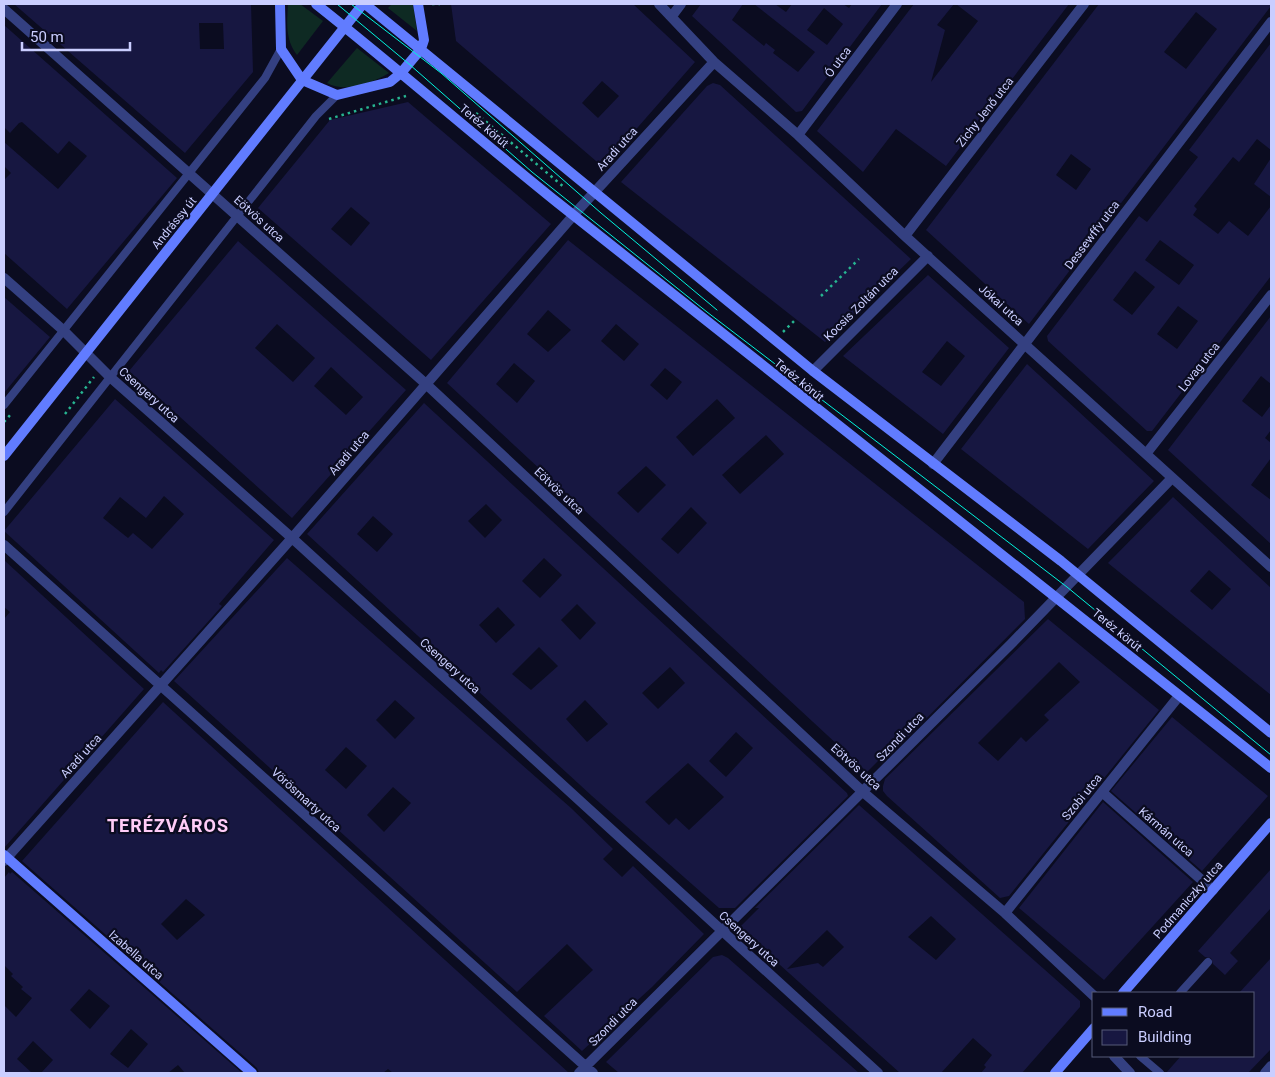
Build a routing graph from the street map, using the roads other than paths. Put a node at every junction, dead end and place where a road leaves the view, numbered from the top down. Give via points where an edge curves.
1 (280, 4) edge
2 (316, 4) edge
3 (364, 4) edge
4 (418, 4) edge
5 (659, 4) edge
6 (681, 4) edge
7 (897, 4) edge
8 (1084, 4) edge
9 (4, 9) edge
10 (672, 16) junction
11 (1271, 22) edge
12 (345, 26) junction
13 (281, 49) junction
14 (420, 49) junction
15 (714, 62) junction
16 (401, 73) junction
17 (302, 80) junction
18 (336, 95) junction
19 (798, 135) junction
20 (190, 173) junction
21 (594, 193) junction
22 (213, 194) junction
23 (238, 216) junction
24 (574, 216) junction
25 (905, 236) junction
26 (928, 256) junction
27 (4, 278) edge
28 (1271, 296) edge
29 (63, 330) junction
30 (1025, 344) junction
31 (86, 353) junction
32 (813, 370) junction
33 (110, 377) junction
34 (426, 384) junction
35 (4, 405) edge
36 (1146, 454) junction
37 (4, 456) edge
38 (933, 464) junction
39 (1172, 478) junction
40 (4, 512) edge
41 (292, 538) junction
42 (4, 545) edge
43 (1271, 566) edge
44 (1078, 576) junction
45 (1055, 598) junction
46 (160, 686) junction
47 (1179, 696) junction
48 (1271, 733) edge
49 (1271, 768) edge
50 (863, 792) junction
51 (1102, 792) junction
52 (1271, 823) edge
53 (5, 858) edge
54 (1213, 890) junction
55 (1005, 913) junction
56 (721, 931) junction
57 (1208, 962) dead end
58 (1124, 992) edge
59 (1181, 992) edge
60 (1092, 994) edge
61 (1092, 1030) edge
62 (1115, 1057) edge
63 (1141, 1057) edge
64 (1271, 1066) edge
65 (586, 1071) edge
66 (252, 1073) edge
67 (878, 1073) edge
68 (1055, 1073) edge
69 (1130, 1073) edge
70 (1160, 1073) edge
71 (1265, 1073) edge

1 - 13 main road
2 - 12 main road, Teréz körút
3 - 12 main road, Andrássy út
3 - 14 main road, Teréz körút
4 - 14 main road via 424,40
5 - 10 street, Jókai utca
6 - 10 street
7 - 19 street, Ó utca
8 - 25 street, Zichy Jenő utca
9 - 20 street, Eötvös utca
10 - 15 street, Jókai utca
11 - 30 street, Dessewffy utca
12 - 16 main road, Teréz körút
12 - 17 main road, Andrássy út
13 - 17 main road
13 - 20 lane, Andrássy út via 265,78
14 - 16 main road
14 - 21 main road, Teréz körút
15 - 19 street, Jókai utca
15 - 21 street, Aradi utca
16 - 18 main road via 390,82
16 - 24 main road, Teréz körút
17 - 18 main road
17 - 22 main road, Andrássy út
18 - 23 lane
19 - 25 street, Jókai utca
20 - 22 street, Eötvös utca
20 - 29 lane, Andrássy út
21 - 24 street, Aradi utca
21 - 32 main road, Teréz körút
22 - 23 street, Eötvös utca
22 - 31 main road, Andrássy út
23 - 33 lane
23 - 34 street, Eötvös utca
24 - 34 street, Aradi utca
24 - 45 main road, Teréz körút
25 - 26 street, Jókai utca
26 - 30 street, Jókai utca
26 - 32 street, Kocsis Zoltán utca
27 - 29 street, Csengery utca
28 - 36 street, Lovag utca
29 - 31 street, Csengery utca
29 - 35 lane, Andrássy út
30 - 36 street, Jókai utca
30 - 38 street, Dessewffy utca
31 - 33 street, Csengery utca
31 - 37 main road, Andrássy út
32 - 38 main road, Teréz körút
33 - 40 lane
33 - 41 street, Csengery utca
34 - 41 street, Aradi utca
34 - 50 street, Eötvös utca
36 - 39 street, Jókai utca
38 - 44 main road, Teréz körút
39 - 43 street, Jókai utca
39 - 44 street, Szondi utca
41 - 46 street, Aradi utca
41 - 56 street, Csengery utca
42 - 46 street, Vörösmarty utca
44 - 45 street, Szondi utca
44 - 48 main road, Teréz körút
45 - 47 main road, Teréz körút
45 - 50 street, Szondi utca
46 - 53 street, Aradi utca
46 - 65 street, Vörösmarty utca
47 - 49 main road, Teréz körút
47 - 51 street, Szobi utca
50 - 55 street, Eötvös utca
50 - 56 street, Szondi utca
51 - 54 street, Kármán utca
51 - 55 street, Szobi utca
52 - 54 main road, Podmaniczky utca
53 - 66 main road, Izabella utca
54 - 58 main road, Podmaniczky utca
55 - 60 street, Eötvös utca
56 - 65 street, Szondi utca
56 - 67 street, Csengery utca
57 - 59 lane
61 - 68 main road
62 - 69 street
63 - 70 lane
64 - 71 street

